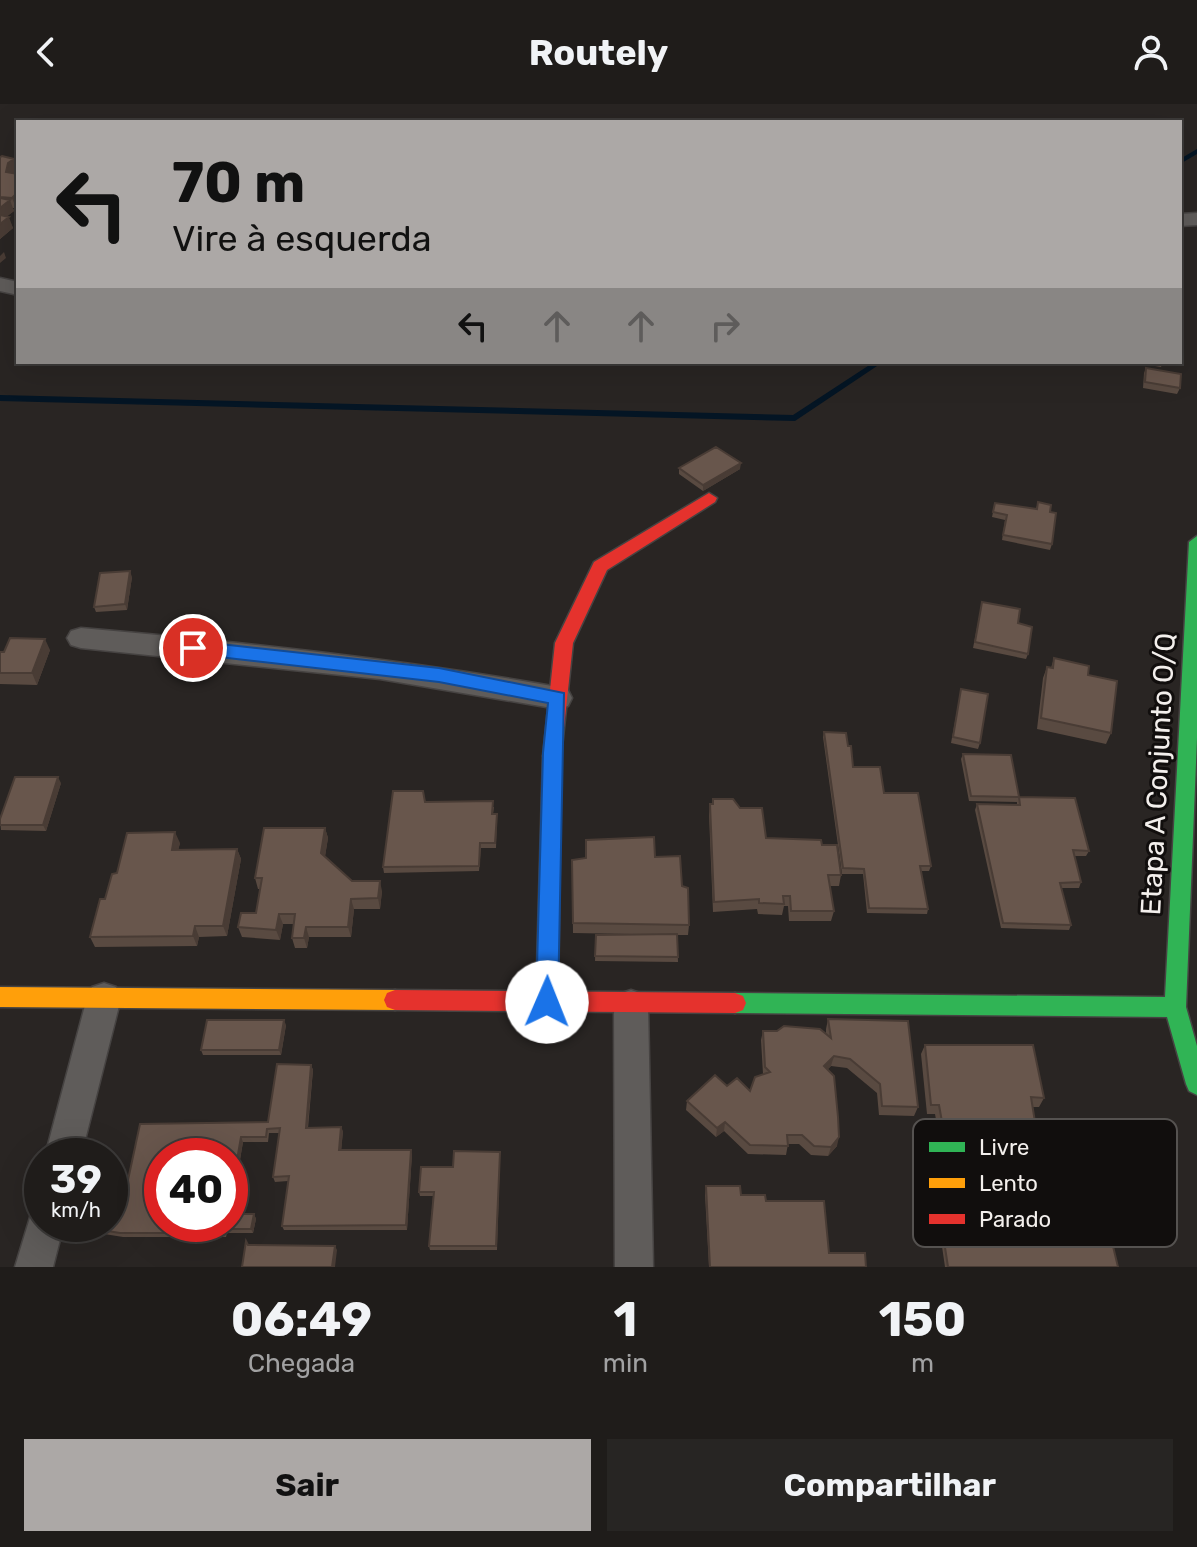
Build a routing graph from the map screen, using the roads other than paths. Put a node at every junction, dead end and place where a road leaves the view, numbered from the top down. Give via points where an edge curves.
1 (709, 498) dead end
2 (1197, 542) edge
3 (81, 638) dead end
4 (558, 698) junction
5 (0, 997) edge
6 (104, 998) junction
7 (547, 1002) junction
8 (631, 1005) junction
9 (1175, 1007) junction
10 (1197, 1084) edge
11 (68, 1138) edge
12 (40, 1242) edge
13 (34, 1267) edge
14 (634, 1267) edge

1 - 4 street via 600,566 564,643
2 - 9 street, Etapa A Conjunto O/Q
3 - 4 street via 439,675
4 - 7 street via 552,753
5 - 6 street
6 - 7 street
6 - 11 street
7 - 8 street
8 - 9 street
8 - 14 street
9 - 10 street, Etapa A Conjunto O/Q
12 - 13 street

